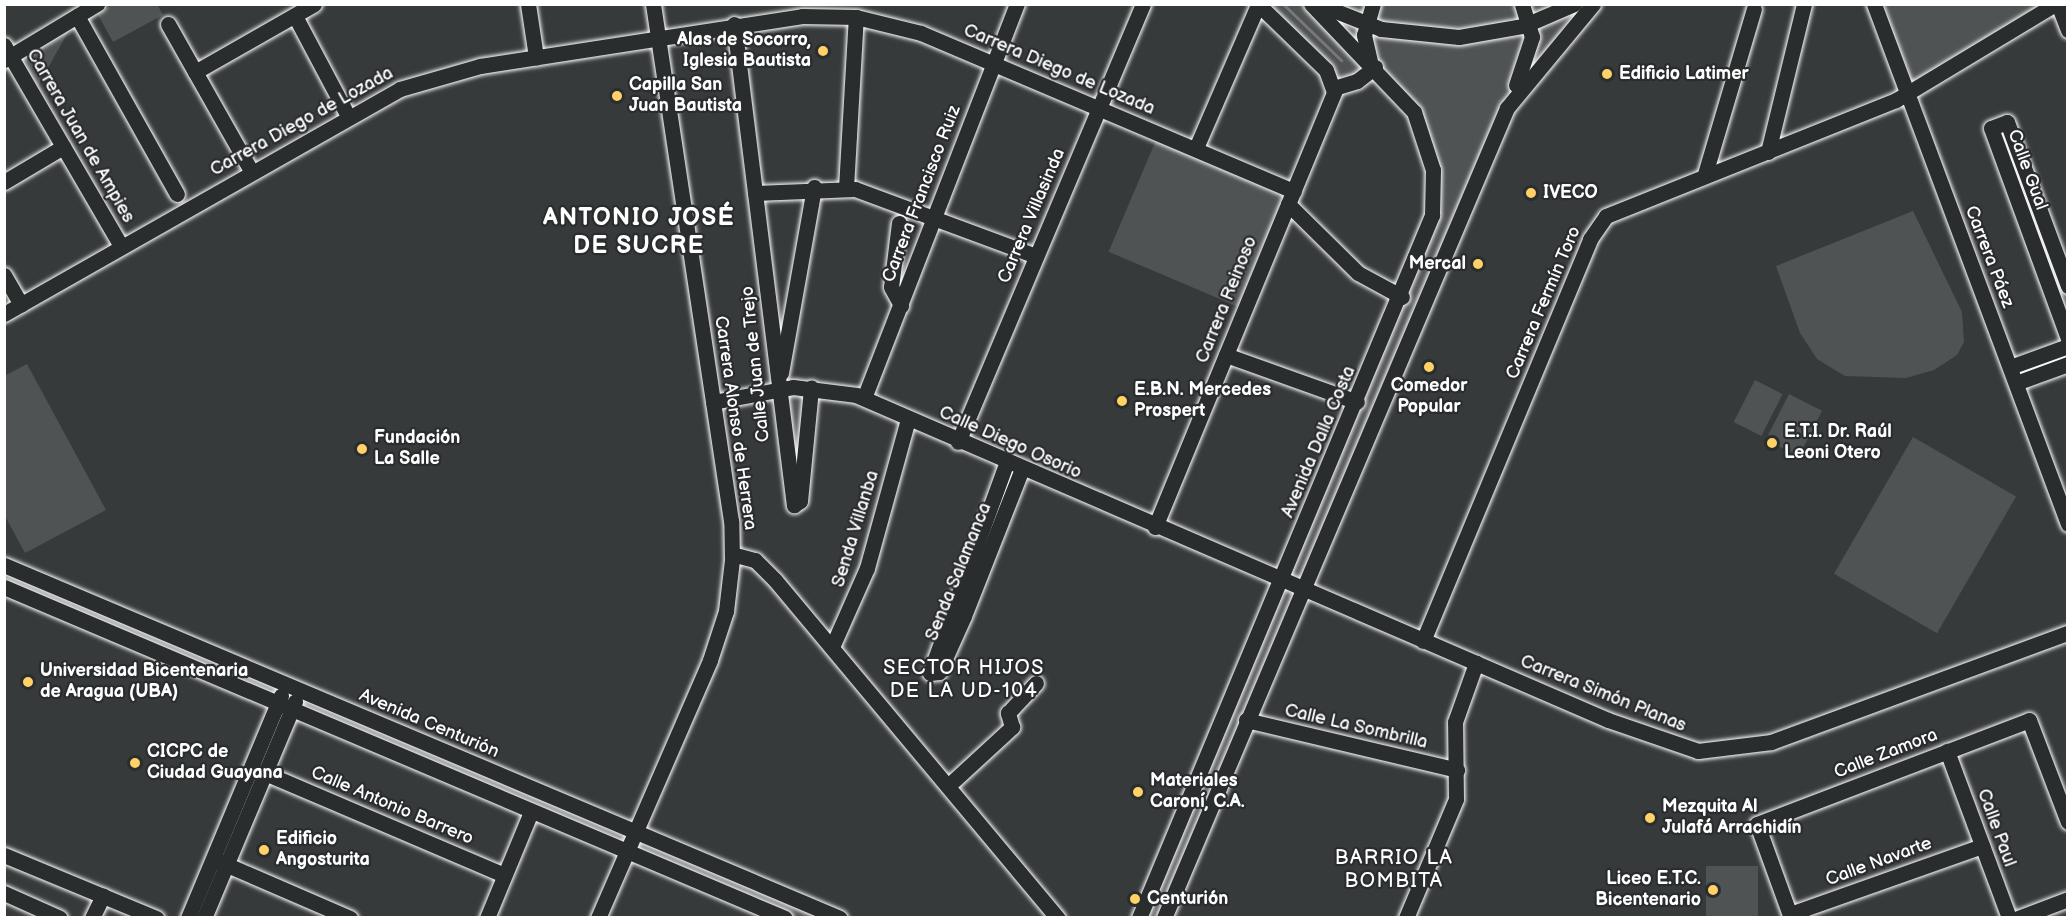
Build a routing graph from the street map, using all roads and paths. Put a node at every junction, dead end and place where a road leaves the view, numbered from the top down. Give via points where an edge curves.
1 (97, 4) edge
2 (314, 4) edge
3 (528, 4) edge
4 (653, 4) edge
5 (1017, 4) edge
6 (1143, 4) edge
7 (1258, 4) edge
8 (1311, 4) edge
9 (1318, 4) edge
10 (1373, 4) edge
11 (1522, 4) edge
12 (1574, 4) edge
13 (1593, 4) edge
14 (1804, 4) edge
15 (1874, 4) edge
16 (2056, 4) edge
17 (1754, 9) dead end
18 (777, 11) edge
19 (77, 16) junction
20 (295, 16) junction
21 (856, 17) junction
22 (1530, 23) junction
23 (168, 24) dead end
24 (734, 24) junction
25 (1365, 24) junction
26 (2067, 30) edge
27 (658, 36) junction
28 (7, 54) edge
29 (536, 57) junction
30 (994, 62) junction
31 (1372, 64) junction
32 (195, 72) junction
33 (1334, 88) junction
34 (1907, 94) junction
35 (1099, 107) junction
36 (1508, 108) junction
37 (348, 116) junction
38 (63, 147) junction
39 (1196, 148) junction
40 (1768, 152) junction
41 (251, 171) junction
42 (1706, 174) junction
43 (4, 182) edge
44 (814, 187) junction
45 (846, 188) junction
46 (755, 192) junction
47 (177, 194) dead end
48 (1291, 197) junction
49 (936, 216) junction
50 (898, 223) dead end
51 (121, 246) junction
52 (1036, 256) junction
53 (4, 275) edge
54 (2067, 286) edge
55 (1402, 297) junction
56 (21, 304) junction
57 (901, 305) junction
58 (4, 314) edge
59 (2067, 338) edge
60 (2067, 346) edge
61 (1226, 355) junction
62 (2067, 364) edge
63 (2010, 367) junction
64 (2016, 383) junction
65 (779, 388) junction
66 (811, 388) junction
67 (864, 398) junction
68 (713, 402) junction
69 (1357, 402) junction
70 (908, 418) junction
71 (958, 442) junction
72 (1006, 464) junction
73 (1021, 471) junction
74 (2067, 524) edge
75 (1155, 527) junction
76 (732, 554) junction
77 (4, 565) edge
78 (1282, 580) junction
79 (4, 587) edge
80 (1301, 589) junction
81 (2067, 633) edge
82 (1423, 641) junction
83 (832, 647) junction
84 (1476, 663) junction
85 (1036, 683) dead end
86 (293, 687) junction
87 (257, 695) junction
88 (285, 707) junction
89 (314, 719) junction
90 (1246, 720) junction
91 (285, 725) junction
92 (268, 727) junction
93 (1947, 752) junction
94 (1457, 770) junction
95 (264, 773) junction
96 (949, 784) junction
97 (531, 812) junction
98 (2067, 822) edge
99 (636, 832) junction
100 (1982, 846) junction
101 (626, 851) junction
102 (4, 855) edge
103 (219, 861) junction
104 (504, 875) junction
105 (4, 893) edge
106 (103, 896) junction
107 (2067, 899) edge
108 (27, 911) edge
109 (1790, 916) edge
110 (60, 918) edge
111 (92, 918) edge
112 (156, 918) edge
113 (188, 918) edge
114 (204, 918) edge
115 (350, 918) edge
116 (487, 918) edge
117 (598, 918) edge
118 (785, 918) edge
119 (840, 918) edge
120 (1058, 918) edge
121 (1139, 918) edge
122 (1164, 918) edge
123 (1406, 918) edge
124 (2008, 918) edge
125 (2018, 918) edge

1 - 19 street
2 - 20 street
3 - 29 street
4 - 27 street, Carrera Alonso de Herrera
5 - 30 street, Carrera Francisco Ruiz
6 - 35 street, Carrera Villasinda
7 - 33 street via 1326,70
7 - 39 street
8 - 31 street, Avenida Dalla Costa
9 - 25 street
10 - 25 street
11 - 22 street
12 - 22 street
13 - 36 street
14 - 40 street
15 - 34 street, Carrera Páez
16 - 26 street
16 - 34 street, Carrera Fermín Toro
17 - 42 street
18 - 21 street, Carrera Diego de Lozada
18 - 24 street, Carrera Diego de Lozada
19 - 28 street
19 - 47 street
20 - 32 street
20 - 37 street
21 - 30 street, Carrera Diego de Lozada via 921,33
21 - 45 street
22 - 25 street via 1459,37
22 - 36 street via 1530,48
23 - 32 street
24 - 27 street, Carrera Diego de Lozada
24 - 46 street, Calle Juan de Trejo
25 - 31 street
27 - 29 street, Carrera Diego de Lozada
27 - 68 street, Carrera Alonso de Herrera
28 - 38 street, Carrera Juan de Ampies
29 - 37 street, Carrera Diego de Lozada via 424,81
30 - 35 street, Carrera Diego de Lozada
30 - 49 street, Carrera Francisco Ruiz
31 - 33 street via 1357,81
31 - 55 street, Avenida Dalla Costa via 1414,112 1433,170 1432,215
32 - 41 street
33 - 48 street, Carrera Reinoso
34 - 40 street, Carrera Fermín Toro
34 - 63 street, Carrera Páez
35 - 39 street, Carrera Diego de Lozada
35 - 52 street, Carrera Villasinda
36 - 80 street
37 - 41 street, Carrera Diego de Lozada
38 - 43 street
38 - 51 street, Carrera Juan de Ampies
39 - 48 street, Carrera Diego de Lozada
40 - 42 street, Carrera Fermín Toro
41 - 51 street, Carrera Diego de Lozada
42 - 82 street, Carrera Fermín Toro via 1626,205 1598,225
44 - 45 street
44 - 46 street
44 - 65 street
45 - 49 street
46 - 65 street, Calle Juan de Trejo
48 - 55 street via 1358,273
48 - 61 street, Carrera Reinoso
49 - 52 street
49 - 57 street, Carrera Francisco Ruiz
50 - 57 street via 891,287
51 - 56 street, Carrera Diego de Lozada
52 - 71 street, Carrera Villasinda
53 - 56 street
54 - 59 street, Calle Gual via 2007,122 1991,128
55 - 69 street, Avenida Dalla Costa
56 - 58 street, Carrera Diego de Lozada
57 - 67 street, Carrera Francisco Ruiz
60 - 63 street
61 - 69 street
61 - 75 street, Carrera Reinoso
62 - 64 street
63 - 64 street, Carrera Páez
64 - 74 street, Carrera Páez
65 - 66 street, Calle Diego Osorio
65 - 66 street, Calle Juan de Trejo via 794,505 800,501
65 - 68 street, Calle Diego Osorio
66 - 67 street, Calle Diego Osorio
67 - 70 street, Calle Diego Osorio
68 - 76 street, Carrera Alonso de Herrera
69 - 78 street, Avenida Dalla Costa
70 - 71 street, Calle Diego Osorio
70 - 83 street, Senda Villanba via 867,568
71 - 72 street, Calle Diego Osorio
72 - 73 street, Calle Diego Osorio
72 - 73 street, Senda Salamanca via 929,668 933,674 964,616
73 - 75 street, Calle Diego Osorio
75 - 78 street, Calle Diego Osorio
76 - 83 street via 748,556 764,567
76 - 99 street, Carrera Alonso de Herrera via 721,630
77 - 86 street, Avenida Centurión
78 - 80 street, Calle Diego Osorio
78 - 121 street, Avenida Dalla Costa
79 - 87 street
80 - 82 street, Carrera Simón Planas
80 - 90 street
81 - 84 street, Carrera Simón Planas via 1796,734 1726,751 1698,751 1657,739
82 - 84 street, Carrera Simón Planas
83 - 96 street
84 - 94 street via 1455,722
85 - 96 street via 1008,713 1012,727
86 - 88 street
86 - 99 street, Avenida Centurión
87 - 88 street
87 - 92 street via 266,708
88 - 89 street
88 - 91 street
88 - 92 street
89 - 91 street
89 - 97 street
90 - 94 street, Calle La Sombrilla
90 - 122 street
91 - 95 street
92 - 103 street
93 - 98 street, Calle Zamora via 2029,720
93 - 100 street, Calle Paul
93 - 109 street, Calle Zamora via 1757,824
94 - 123 street via 1452,813
95 - 103 street
95 - 104 street, Calle Antonio Barrero
96 - 120 street
97 - 101 street
97 - 104 street
99 - 101 street, Carrera Alonso de Herrera
99 - 119 street, Avenida Centurión
100 - 109 street, Calle Navarte
100 - 124 street, Calle Paul
101 - 117 street, Carrera Alonso de Herrera
101 - 118 street
102 - 106 street
103 - 113 street
103 - 114 street
103 - 115 street
104 - 116 street
105 - 108 street
106 - 111 street
106 - 112 street
107 - 125 street
108 - 110 street

